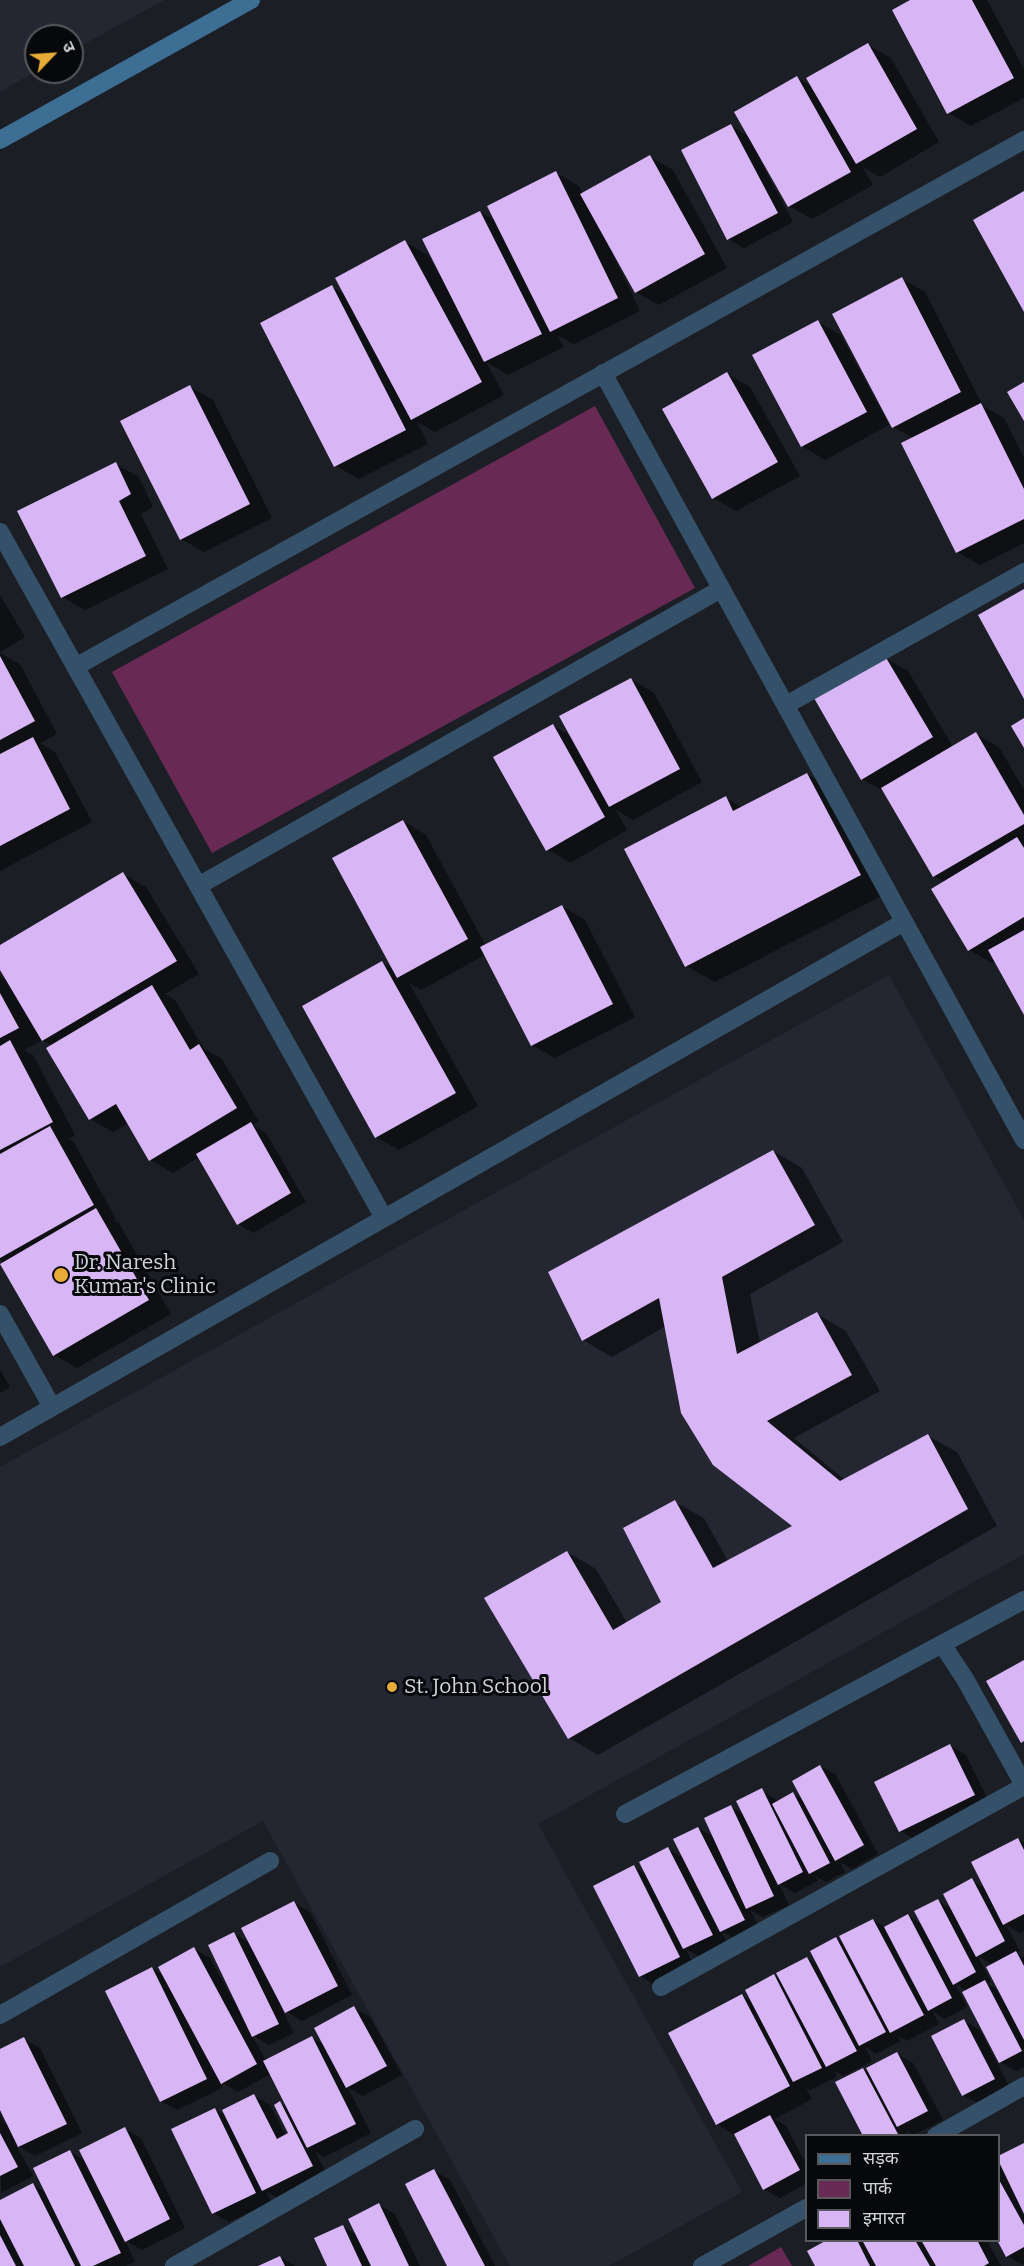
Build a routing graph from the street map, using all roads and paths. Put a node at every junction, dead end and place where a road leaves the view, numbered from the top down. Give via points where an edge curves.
1 (251, 0) edge
2 (0, 140) edge
3 (1024, 140) edge
4 (603, 373) junction
5 (0, 532) edge
6 (1024, 572) edge
7 (721, 589) junction
8 (75, 667) junction
9 (786, 705) junction
10 (198, 886) junction
11 (904, 922) junction
12 (1022, 1131) edge
13 (384, 1218) junction
14 (0, 1314) edge
15 (52, 1407) junction
16 (0, 1437) edge
17 (1024, 1600) edge
18 (942, 1644) junction
19 (1024, 1786) edge
20 (625, 1814) dead end
21 (270, 1861) dead end
22 (661, 1987) dead end
23 (0, 2015) edge
24 (1024, 2086) edge
25 (415, 2129) dead end
26 (940, 2134) edge
27 (805, 2209) edge
28 (174, 2266) edge
29 (702, 2266) edge

1 - 2 street
3 - 4 street
4 - 7 street
4 - 8 street
5 - 8 street
6 - 9 street
7 - 9 street
7 - 10 street
8 - 10 street
9 - 11 street
10 - 13 street
11 - 12 street
11 - 13 street
13 - 15 street
14 - 15 street
15 - 16 street
17 - 18 street
18 - 19 street
18 - 20 street
19 - 22 street
21 - 23 street
24 - 26 street
25 - 28 street
27 - 29 street

